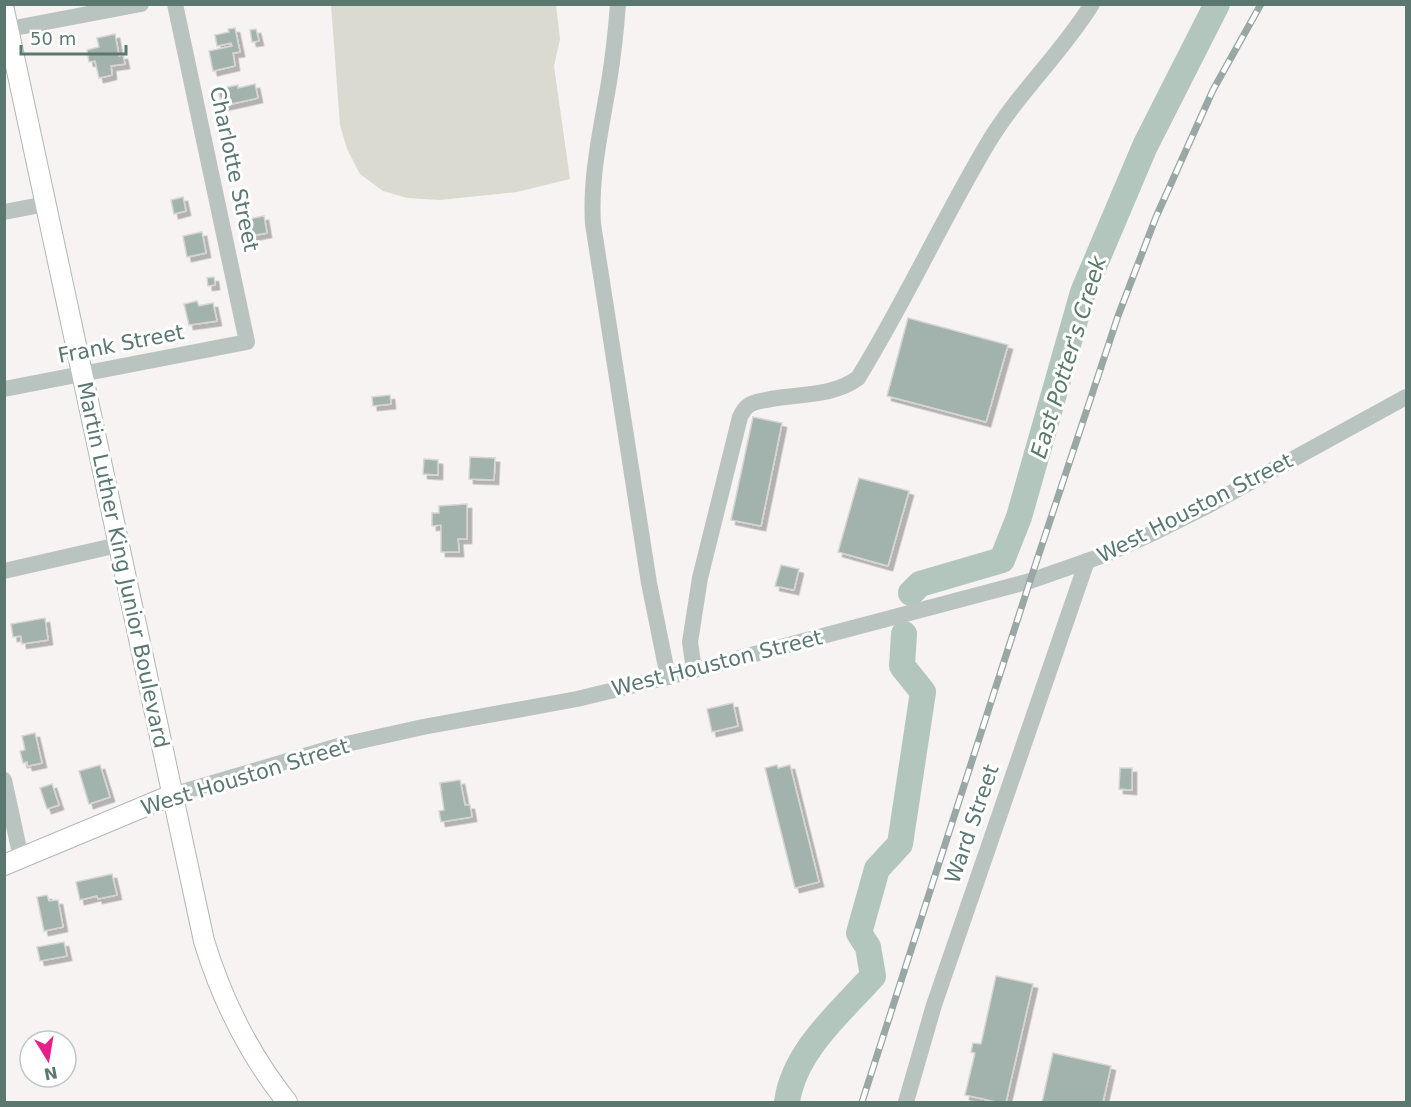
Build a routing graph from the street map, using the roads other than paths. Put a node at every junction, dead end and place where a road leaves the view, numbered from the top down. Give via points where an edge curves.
1 (141, 4) edge
2 (175, 4) edge
3 (618, 4) edge
4 (1092, 4) edge
5 (6, 23) edge
6 (46, 204) junction
7 (4, 212) edge
8 (247, 342) joint
9 (83, 374) junction
10 (4, 390) edge
11 (1407, 397) edge
12 (118, 545) junction
13 (1087, 561) junction
14 (4, 571) edge
15 (694, 670) junction
16 (668, 677) junction
17 (4, 780) edge
18 (172, 795) junction
19 (13, 862) edge
20 (287, 1102) edge
21 (906, 1102) edge

1 - 5 street
2 - 8 street, Charlotte Street
3 - 16 street via 595,159 593,224 649,583
4 - 15 street via 988,142 858,378 830,391 752,403 743,411 700,578 690,642
5 - 6 main road, Martin Luther King Junior Boulevard
6 - 7 street
6 - 9 main road, Martin Luther King Junior Boulevard
8 - 9 street, Frank Street
9 - 10 street, Frank Street
9 - 12 main road, Martin Luther King Junior Boulevard
11 - 13 street, West Houston Street via 1209,505
12 - 14 street
12 - 18 main road, Martin Luther King Junior Boulevard
13 - 15 street, West Houston Street via 1030,580
13 - 21 street, Ward Street via 934,1005
15 - 16 street, West Houston Street
16 - 18 street, West Houston Street via 342,746
17 - 19 street
18 - 19 main road, West Houston Street
18 - 20 main road, Martin Luther King Junior Boulevard via 204,941 219,985 249,1048

